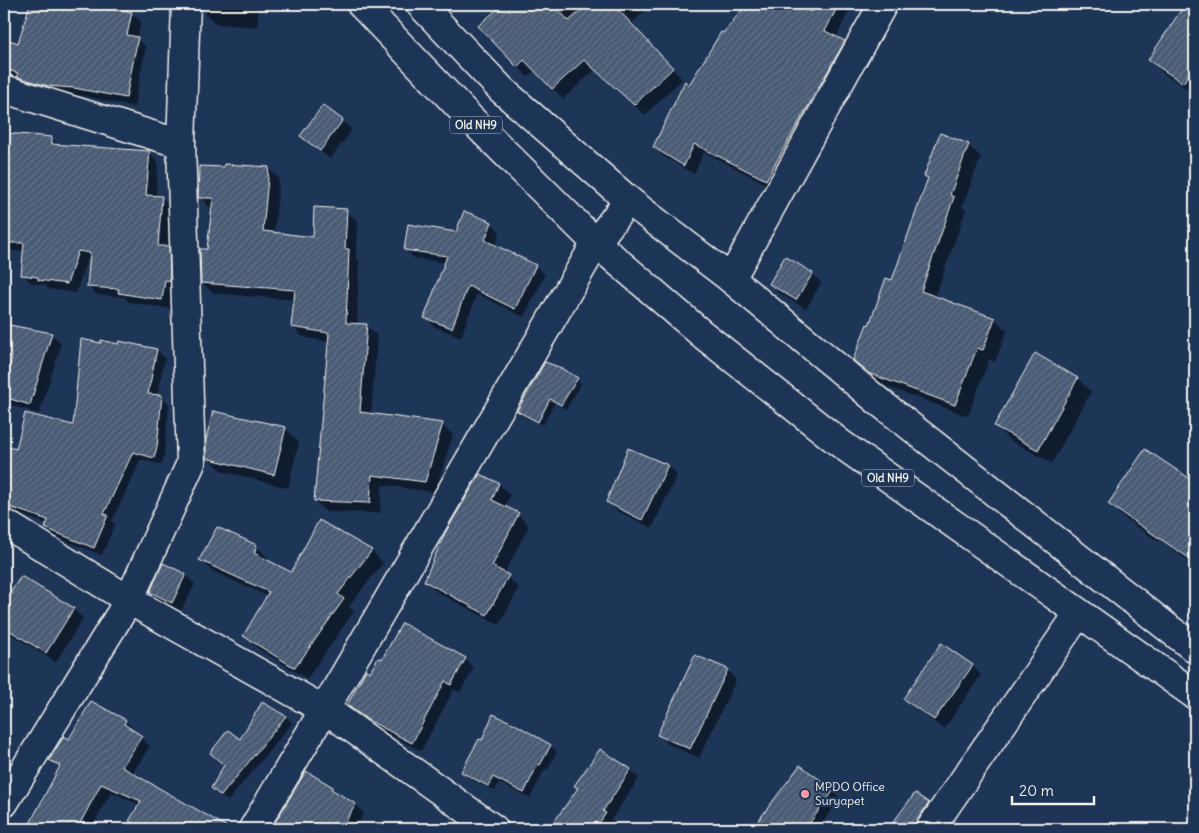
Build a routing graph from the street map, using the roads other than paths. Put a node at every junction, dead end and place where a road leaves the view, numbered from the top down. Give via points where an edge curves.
1 (186, 4) edge
2 (361, 4) edge
3 (420, 4) edge
4 (883, 4) edge
5 (4, 89) edge
6 (181, 144) junction
7 (628, 200) junction
8 (596, 243) junction
9 (731, 279) junction
10 (4, 523) edge
11 (129, 600) junction
12 (1079, 614) junction
13 (1195, 650) edge
14 (1195, 695) edge
15 (324, 710) junction
16 (4, 803) edge
17 (255, 829) edge
18 (494, 829) edge
19 (930, 829) edge

1 - 6 street
2 - 8 street, Old NH9 via 468,117
3 - 7 street via 502,90
4 - 9 street
5 - 6 street
6 - 11 street via 191,463
7 - 8 street
7 - 9 street
8 - 12 street, Old NH9 via 702,334 840,444
8 - 15 street
9 - 13 street via 878,402
10 - 11 street
11 - 15 street
11 - 16 street
12 - 14 street, Old NH9
12 - 19 street
15 - 17 street
15 - 18 street

